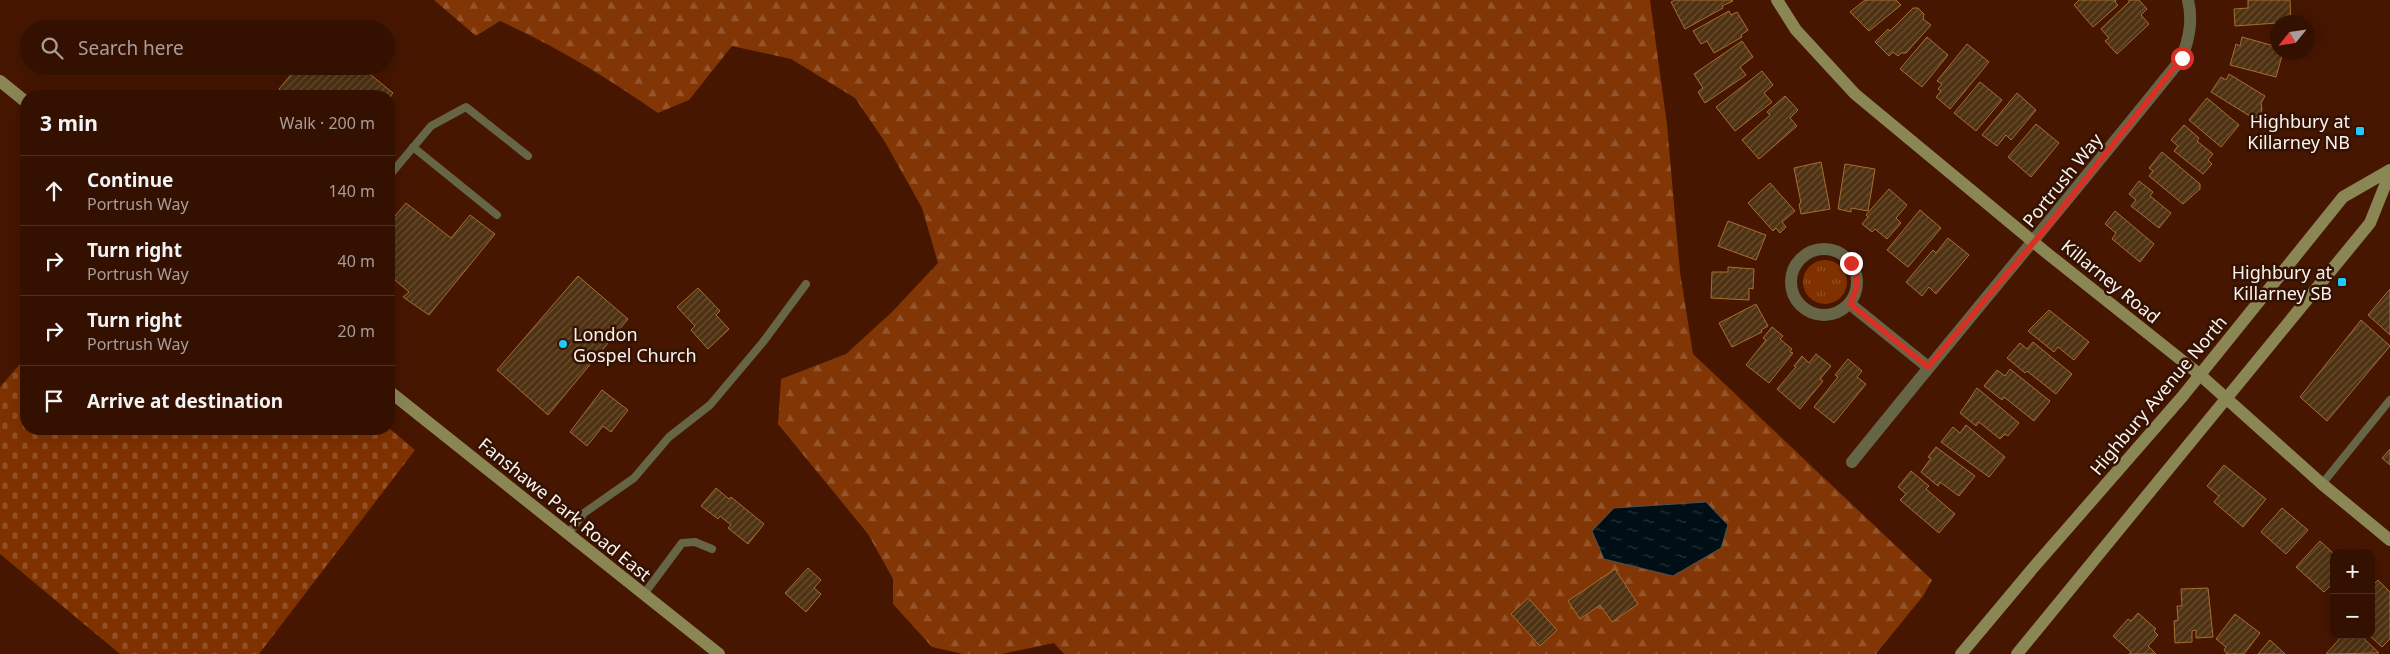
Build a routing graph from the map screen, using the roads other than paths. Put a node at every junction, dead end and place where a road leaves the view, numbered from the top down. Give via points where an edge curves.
1 (1777, 0) edge
2 (2188, 0) edge
3 (0, 81) edge
4 (20, 97) edge
5 (413, 147) junction
6 (528, 156) dead end
7 (395, 169) edge
8 (2390, 172) edge
9 (497, 214) dead end
10 (2035, 241) junction
11 (806, 284) dead end
12 (1850, 304) junction
13 (1928, 367) junction
14 (2199, 374) junction
15 (395, 396) edge
16 (2226, 398) junction
17 (2390, 400) edge
18 (1852, 462) dead end
19 (2322, 484) junction
20 (568, 534) junction
21 (2390, 540) edge
22 (712, 549) dead end
23 (644, 594) junction
24 (719, 654) edge
25 (1961, 654) edge
26 (2017, 654) edge

1 - 10 main road, Killarney Road via 1796,30 1855,94
2 - 10 street, Portrush Way via 2190,34 2182,58
3 - 4 main road
5 - 6 lane via 431,126 466,107
5 - 7 lane
5 - 9 lane
8 - 14 main road, Highbury Avenue North via 2343,197
8 - 16 main road, Highbury Avenue North via 2370,224
10 - 13 street, Portrush Way
10 - 14 main road, Killarney Road
11 - 20 lane via 710,405 669,437 634,478 584,513
12 - 12 street via 1858,283 1856,272 1843,255 1833,250 1817,250 1802,257 1792,276 1792,287 1795,297 1806,309 1821,316 1832,315
12 - 13 street
13 - 18 street, Portrush Way
14 - 16 main road, Killarney Road
14 - 25 main road, Highbury Avenue North
15 - 20 main road, Fanshawe Park Road East
16 - 19 main road, Killarney Road
16 - 26 main road, Highbury Avenue North
17 - 19 lane
19 - 21 main road, Killarney Road
20 - 23 main road, Fanshawe Park Road East
22 - 23 lane via 695,542 682,543
23 - 24 main road, Fanshawe Park Road East

